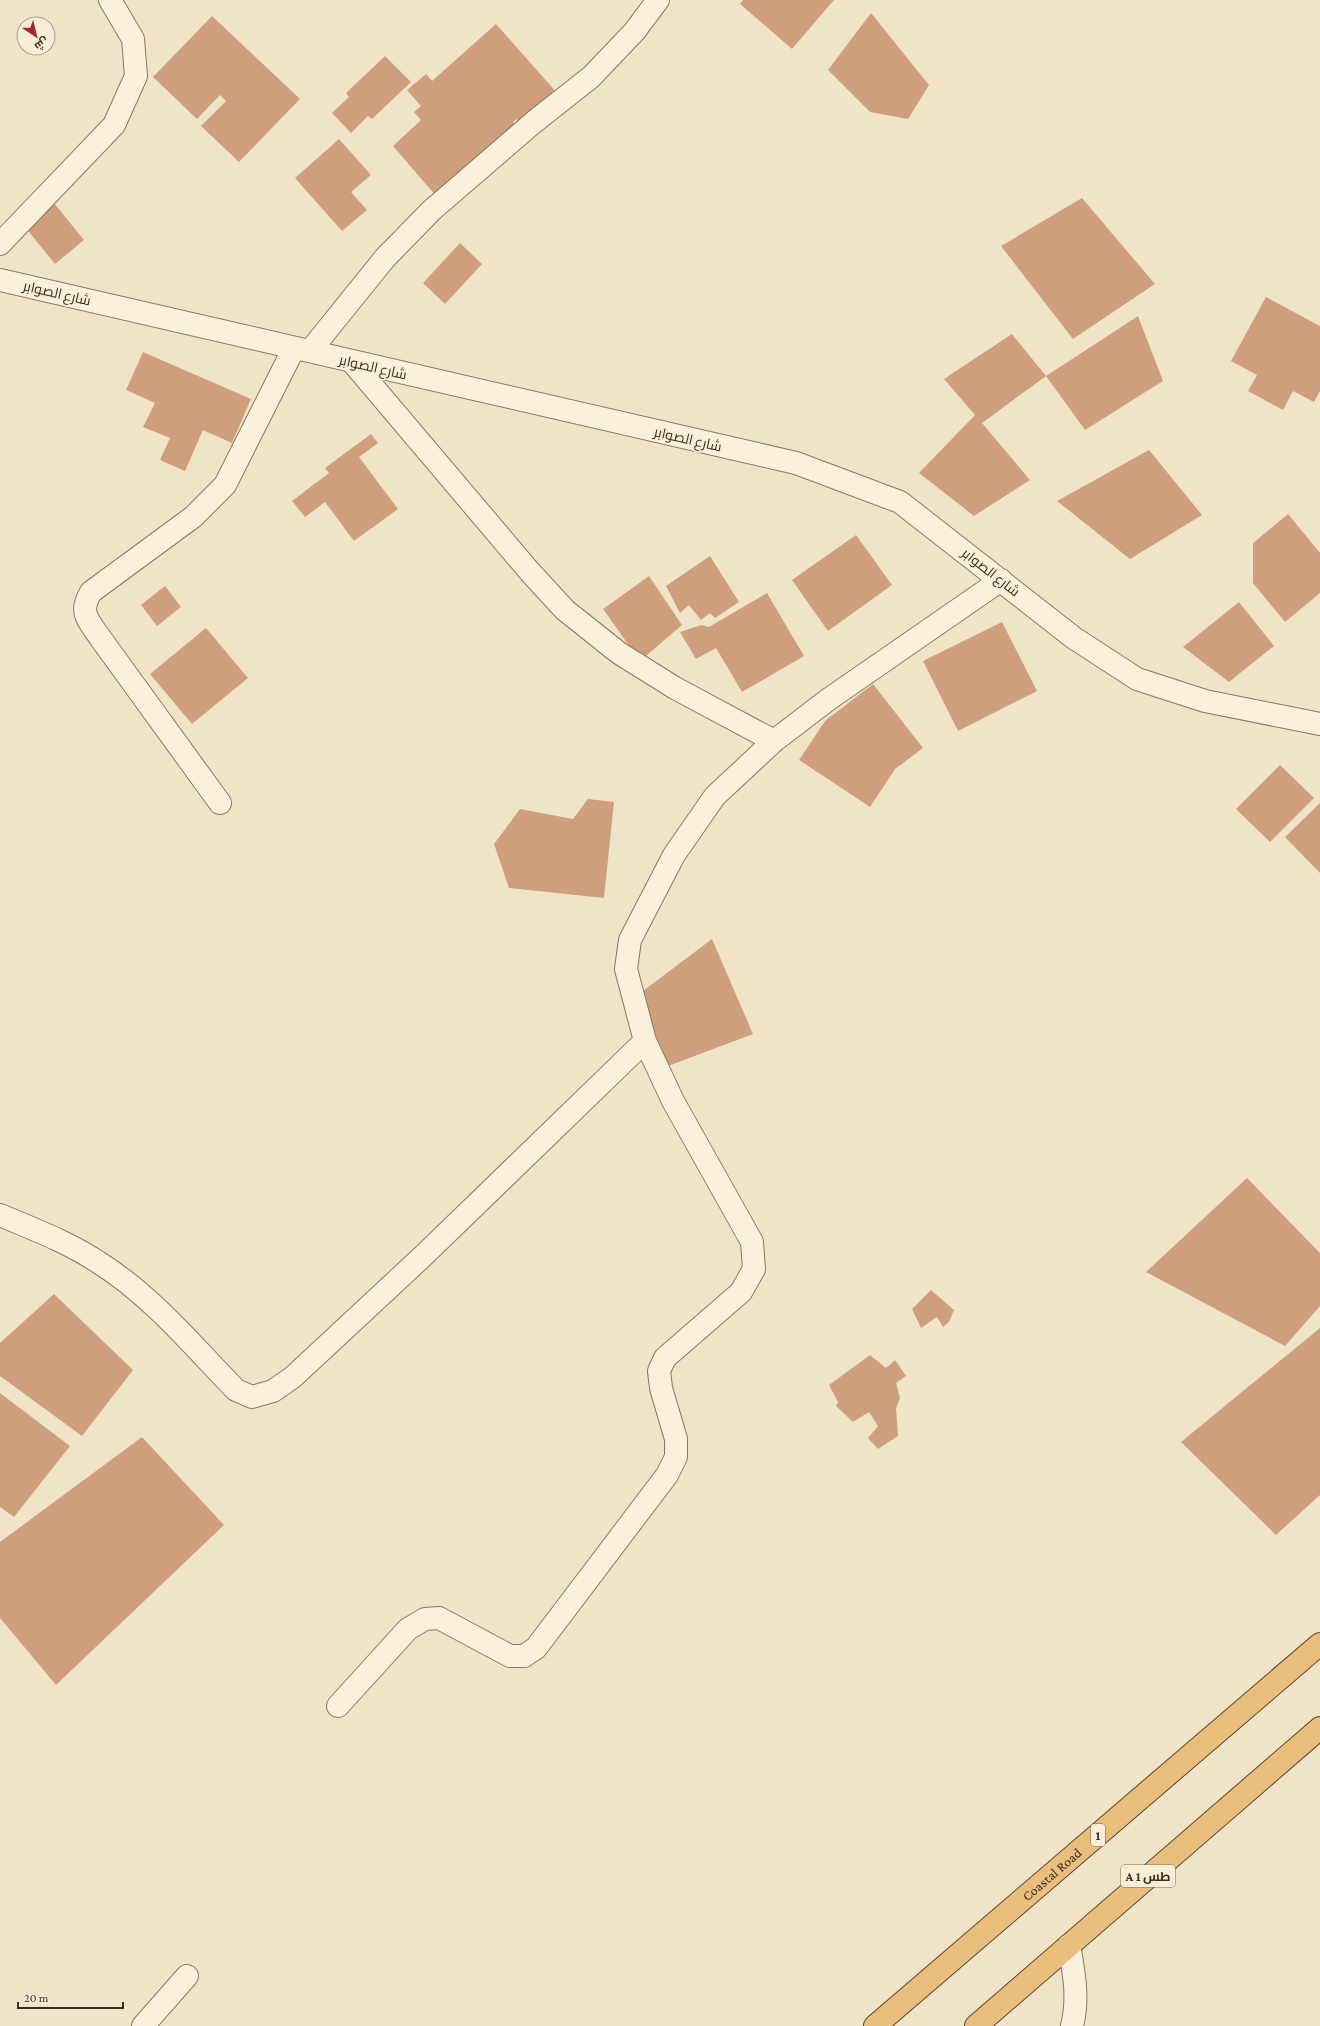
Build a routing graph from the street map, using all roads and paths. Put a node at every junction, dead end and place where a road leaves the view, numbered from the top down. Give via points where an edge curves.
1 (110, 0) edge
2 (658, 0) edge
3 (0, 244) edge
4 (0, 280) edge
5 (302, 349) junction
6 (353, 363) junction
7 (1001, 580) junction
8 (1320, 724) edge
9 (774, 741) junction
10 (220, 803) dead end
11 (645, 1041) junction
12 (0, 1215) edge
13 (1320, 1644) edge
14 (338, 1706) dead end
15 (1320, 1728) edge
16 (1069, 1945) junction
17 (187, 1976) dead end
18 (143, 2026) edge
19 (875, 2026) edge
20 (976, 2026) edge
21 (1072, 2026) edge

1 - 3 street via 134,39 136,76 114,125
2 - 5 street via 634,32 592,76 432,210
4 - 5 street, شارع الصوابر
5 - 6 street, شارع الصوابر
5 - 10 street via 225,485 193,518 91,592 84,603 85,614 101,639
6 - 7 street, شارع الصوابر via 796,463 900,502
6 - 9 street via 565,610 637,665 674,688
7 - 8 street, شارع الصوابر via 1074,638 1137,680 1205,701
7 - 9 street via 829,699
9 - 11 street via 715,796 674,856 630,940 626,969
11 - 12 street via 422,1257 293,1377 273,1391 252,1397 236,1390 136,1290 99,1262 58,1239
11 - 14 street via 673,1101 752,1242 754,1269 740,1292 665,1358 659,1371 661,1388 676,1439 676,1457 667,1475 536,1648 524,1656 510,1656 439,1618 425,1619 408,1629
13 - 19 highway, Coastal Road / 1
15 - 16 highway, A 1 طس
16 - 20 highway, A 1 طس
16 - 21 street via 1076,1990 1076,2011
17 - 18 street

